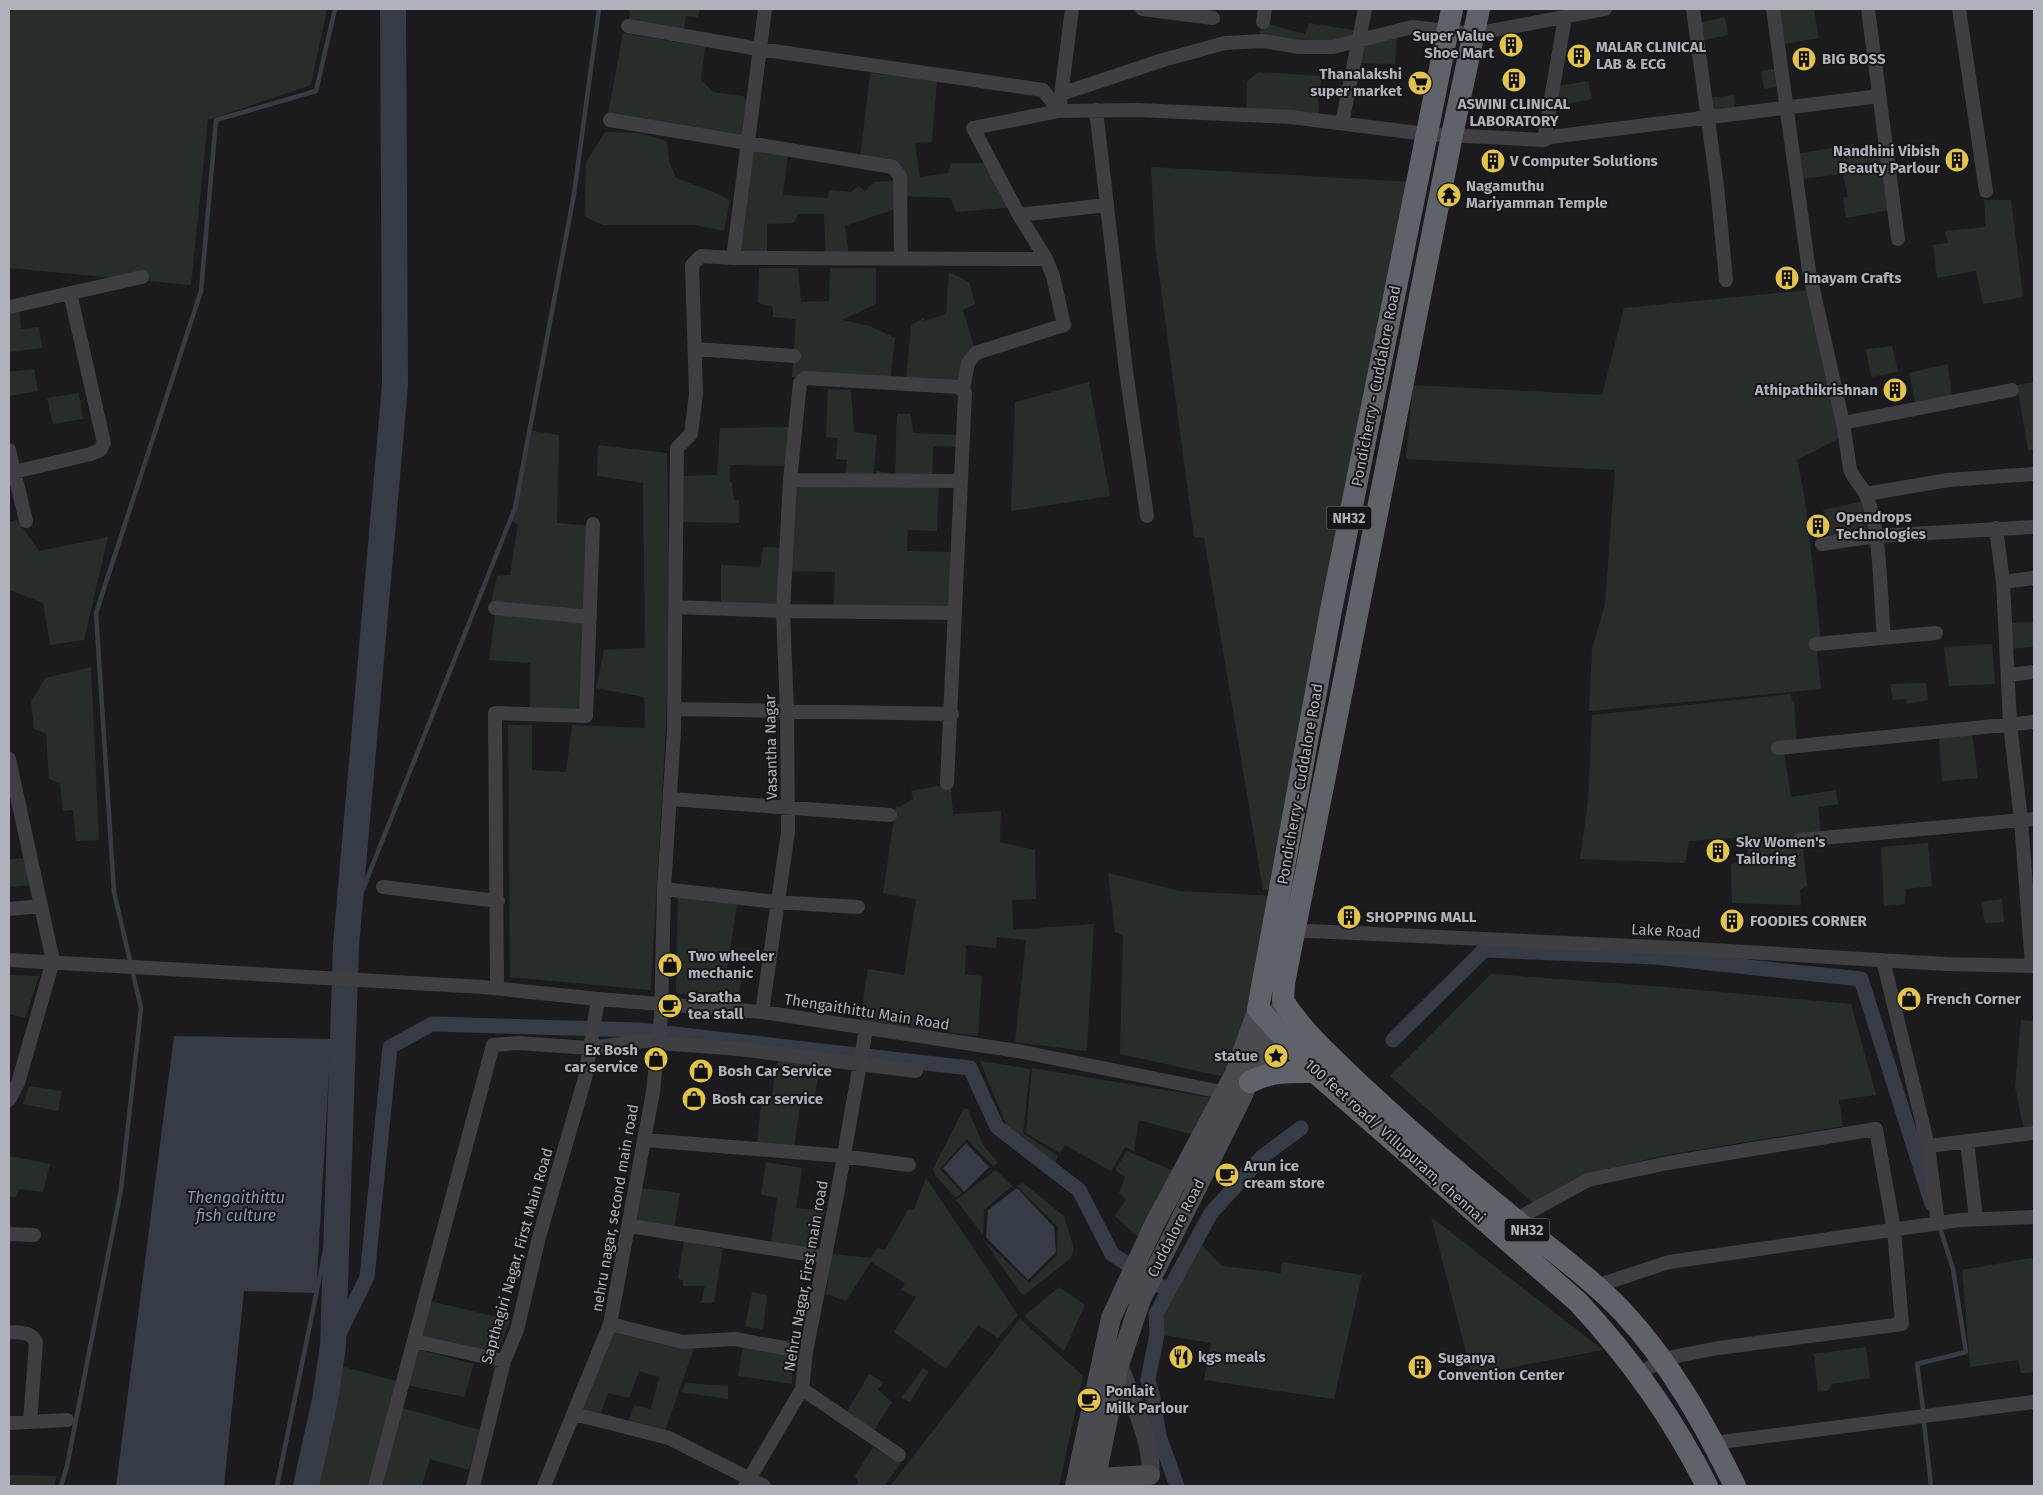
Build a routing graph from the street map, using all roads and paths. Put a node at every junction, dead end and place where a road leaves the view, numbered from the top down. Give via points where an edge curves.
1 (765, 9) edge
2 (1072, 9) edge
3 (1142, 9) edge
4 (1365, 9) edge
5 (1479, 9) edge
6 (1605, 9) edge
7 (1693, 9) edge
8 (1773, 9) edge
9 (1868, 9) edge
10 (1959, 9) edge
11 (1566, 17) junction
12 (1213, 18) dead end
13 (1450, 19) edge
14 (628, 26) dead end
15 (1475, 34) junction
16 (1358, 42) junction
17 (759, 48) junction
18 (1061, 94) junction
19 (1879, 96) junction
20 (1787, 109) junction
21 (1096, 110) junction
22 (1059, 112) junction
23 (1707, 118) junction
24 (610, 120) dead end
25 (1342, 123) junction
26 (1426, 134) junction
27 (1452, 135) junction
28 (1544, 140) junction
29 (747, 144) junction
30 (1986, 191) dead end
31 (1108, 205) junction
32 (1019, 215) junction
33 (1898, 238) dead end
34 (733, 258) junction
35 (901, 259) junction
36 (1046, 259) junction
37 (142, 277) dead end
38 (1726, 280) dead end
39 (70, 293) junction
40 (9, 307) edge
41 (695, 349) junction
42 (794, 356) dead end
43 (963, 389) junction
44 (2012, 390) dead end
45 (1375, 391) junction
46 (1401, 394) junction
47 (1843, 423) junction
48 (9, 450) edge
49 (14, 472) junction
50 (2034, 474) edge
51 (790, 480) junction
52 (960, 481) junction
53 (1866, 494) junction
54 (1147, 516) dead end
55 (26, 521) dead end
56 (593, 524) dead end
57 (2034, 527) edge
58 (1996, 528) junction
59 (1876, 536) junction
60 (1822, 544) dead end
61 (2034, 578) edge
62 (2003, 582) junction
63 (675, 607) junction
64 (495, 608) dead end
65 (782, 611) junction
66 (954, 613) junction
67 (590, 617) junction
68 (1936, 633) dead end
69 (1884, 636) junction
70 (1816, 644) dead end
71 (2034, 672) edge
72 (2009, 675) junction
73 (675, 709) junction
74 (787, 711) junction
75 (952, 714) junction
76 (2034, 722) edge
77 (2010, 724) junction
78 (1778, 748) dead end
79 (10, 767) edge
80 (947, 783) dead end
81 (671, 799) junction
82 (788, 808) junction
83 (890, 815) dead end
84 (2028, 820) edge
85 (1800, 840) dead end
86 (383, 888) dead end
87 (664, 889) junction
88 (498, 901) junction
89 (776, 902) junction
90 (41, 906) junction
91 (858, 907) dead end
92 (9, 909) edge
93 (1274, 928) junction
94 (1296, 932) junction
95 (9, 960) edge
96 (1883, 960) junction
97 (53, 961) junction
98 (2033, 966) edge
99 (490, 987) junction
100 (598, 999) junction
101 (1283, 1001) junction
102 (661, 1010) junction
103 (1264, 1010) junction
104 (762, 1012) junction
105 (865, 1032) junction
106 (659, 1039) junction
107 (591, 1042) junction
108 (859, 1061) junction
109 (916, 1071) dead end
110 (1315, 1072) junction
111 (1240, 1090) junction
112 (9, 1100) edge
113 (1396, 1130) junction
114 (2034, 1133) edge
115 (645, 1140) junction
116 (1967, 1141) junction
117 (1928, 1146) junction
118 (843, 1156) junction
119 (909, 1165) dead end
120 (2034, 1217) edge
121 (1515, 1220) junction
122 (1976, 1220) junction
123 (1938, 1224) junction
124 (630, 1226) junction
125 (1894, 1230) junction
126 (9, 1234) edge
127 (34, 1235) dead end
128 (825, 1257) junction
129 (1596, 1286) junction
130 (610, 1324) junction
131 (9, 1332) edge
132 (414, 1340) junction
133 (806, 1352) junction
134 (1662, 1359) junction
135 (504, 1360) junction
136 (1101, 1360) junction
137 (1119, 1365) junction
138 (1640, 1374) junction
139 (1114, 1386) junction
140 (802, 1389) junction
141 (2034, 1402) edge
142 (574, 1414) junction
143 (67, 1420) dead end
144 (30, 1422) junction
145 (9, 1423) edge
146 (1714, 1443) junction
147 (899, 1455) dead end
148 (1152, 1481) edge
149 (748, 1482) edge
150 (1095, 1482) edge
151 (375, 1486) edge
152 (473, 1486) edge
153 (544, 1486) edge
154 (764, 1486) edge
155 (1075, 1486) edge
156 (1707, 1486) edge
157 (1735, 1486) edge

1 - 17 street
2 - 18 street
3 - 12 street
4 - 16 street
5 - 15 highway, Pondicherry - Cuddalore Road / NH32
6 - 11 street
7 - 23 street
8 - 20 street
9 - 19 street
10 - 30 street
11 - 15 street
11 - 28 street
13 - 15 street
13 - 16 street
13 - 26 highway, Pondicherry - Cuddalore Road / NH32
14 - 17 street
15 - 27 highway, Pondicherry - Cuddalore Road / NH32
16 - 18 street via 1333,47 1299,47 1264,41 1225,43
16 - 25 street
17 - 22 street via 1043,90
17 - 29 street
18 - 22 street
19 - 20 street
19 - 33 street
20 - 23 street
20 - 47 street via 1809,271
21 - 22 street
21 - 25 street via 1291,117
21 - 31 street
22 - 32 street via 973,128
23 - 28 street
23 - 38 street
24 - 29 street
25 - 26 street
26 - 27 street
26 - 45 highway, Pondicherry - Cuddalore Road / NH32
27 - 28 street
27 - 46 highway, Pondicherry - Cuddalore Road / NH32
29 - 34 street
29 - 35 street via 896,169 900,176
31 - 32 street
31 - 54 street via 1126,371
32 - 36 street
34 - 35 street, nehru nagar, second main road
34 - 41 street, nehru nagar, second main road via 701,256 692,265
35 - 36 street, nehru nagar, second main road
36 - 43 street via 1064,325 976,353 968,363
37 - 39 street
39 - 40 street
39 - 49 street via 104,443 92,454
41 - 42 street
41 - 63 street, nehru nagar, second main road via 696,394 691,434 678,448
43 - 51 street, Vasantha Nagar via 805,378 800,383
43 - 52 street
44 - 47 street
45 - 46 highway
45 - 93 highway, Pondicherry - Cuddalore Road / NH32 via 1331,610
46 - 94 highway, Pondicherry - Cuddalore Road / NH32
47 - 53 street via 1852,476
48 - 49 street
49 - 55 street
50 - 53 street via 1948,480
51 - 52 street
51 - 65 street, Vasantha Nagar
52 - 66 street
53 - 59 street
56 - 67 street
57 - 58 street
58 - 59 street
58 - 62 street
59 - 60 street
59 - 69 street
61 - 62 street
62 - 72 street
63 - 65 street
63 - 73 street, nehru nagar, second main road
64 - 67 street
65 - 66 street
65 - 74 street, Vasantha Nagar
66 - 75 street
67 - 88 street via 586,716 496,713
68 - 69 street
69 - 70 street
71 - 72 street
72 - 77 street
73 - 74 street
73 - 81 street, nehru nagar, second main road
74 - 75 street
74 - 82 street, Vasantha Nagar
75 - 80 street
76 - 77 street
77 - 78 street
77 - 84 street
79 - 90 street
81 - 82 street
81 - 87 street, nehru nagar, second main road
82 - 83 street
82 - 89 street, Vasantha Nagar via 788,832
84 - 85 street
84 - 98 street
86 - 88 street
87 - 89 street
87 - 102 street, nehru nagar, second main road
88 - 99 street
89 - 91 street
89 - 104 street, Vasantha Nagar
90 - 92 street
90 - 97 street
93 - 94 street, Lake Road
93 - 103 highway, Pondicherry - Cuddalore Road / NH32
94 - 96 street, Lake Road
94 - 101 highway, Pondicherry - Cuddalore Road / NH32
95 - 97 street, Thengaithittu Main Road
96 - 98 street, Lake Road
96 - 117 street
97 - 99 street, Thengaithittu Main Road
97 - 112 street via 18,1083
99 - 100 street, Thengaithittu Main Road
100 - 102 street, Thengaithittu Main Road
100 - 107 street, Sapthagiri Nagar, First Main Road
101 - 103 main road
101 - 113 highway, 100 feet road/ Villupuram, chennai / NH32
102 - 104 street, Thengaithittu Main Road
102 - 106 street, nehru nagar, second main road
103 - 110 highway, 100 feet road/ Villupuram, chennai / NH32
103 - 111 main road, Cuddalore Road
104 - 105 street, Thengaithittu Main Road
105 - 108 street, Nehru Nagar, First main road
105 - 111 street, Thengaithittu Main Road via 1018,1051
106 - 107 street
106 - 108 street
106 - 115 street, nehru nagar, second main road
107 - 132 street via 493,1045
107 - 135 street, Sapthagiri Nagar, First Main Road via 585,1078 539,1237 517,1330
108 - 109 street
108 - 118 street, Nehru Nagar, First main road
110 - 111 highway via 1279,1072 1263,1076
110 - 113 highway, 100 feet road/ Villupuram, chennai / NH32
111 - 136 main road, Cuddalore Road via 1154,1225 1111,1318
111 - 137 main road, Cuddalore Road via 1141,1299
113 - 121 highway, 100 feet road/ Villupuram, chennai / NH32
113 - 138 highway, 100 feet road/ Villupuram, chennai / NH32 via 1578,1302
114 - 116 street
115 - 118 street
115 - 124 street, nehru nagar, second main road
116 - 117 street
116 - 122 street
117 - 123 street
118 - 119 street
118 - 128 street, Nehru Nagar, First main road
120 - 122 street
121 - 125 street via 1588,1180 1668,1162 1876,1129
121 - 129 highway, 100 feet road/ Villupuram, chennai / NH32
122 - 123 street
123 - 125 street
124 - 128 street
124 - 130 street, nehru nagar, second main road
125 - 129 street via 1669,1262
125 - 134 street via 1902,1324 1718,1348
126 - 127 street
128 - 133 street, Nehru Nagar, First main road
129 - 134 highway, 100 feet road/ Villupuram, chennai / NH32 via 1623,1312
130 - 133 street via 683,1342 735,1339
130 - 142 street, nehru nagar, second main road
131 - 144 street via 26,1333 36,1342
132 - 135 street
132 - 151 street
133 - 140 street, Nehru Nagar, First main road
134 - 138 street
134 - 146 highway, 100 feet road/ Villupuram, chennai / NH32
135 - 152 street, Sapthagiri Nagar, First Main Road
136 - 137 street
136 - 139 street
136 - 155 main road, Cuddalore Road
137 - 139 main road, Cuddalore Road
137 - 148 street via 1152,1464
138 - 156 highway, 100 feet road/ Villupuram, chennai / NH32
139 - 148 street via 1142,1467
139 - 150 main road, Cuddalore Road
140 - 147 street
140 - 149 street, Nehru Nagar, First main road
141 - 146 street
142 - 149 street via 669,1438
142 - 153 street, nehru nagar, second main road
143 - 144 street
144 - 145 street
146 - 157 highway, 100 feet road/ Villupuram, chennai / NH32
148 - 150 main road
149 - 154 street

